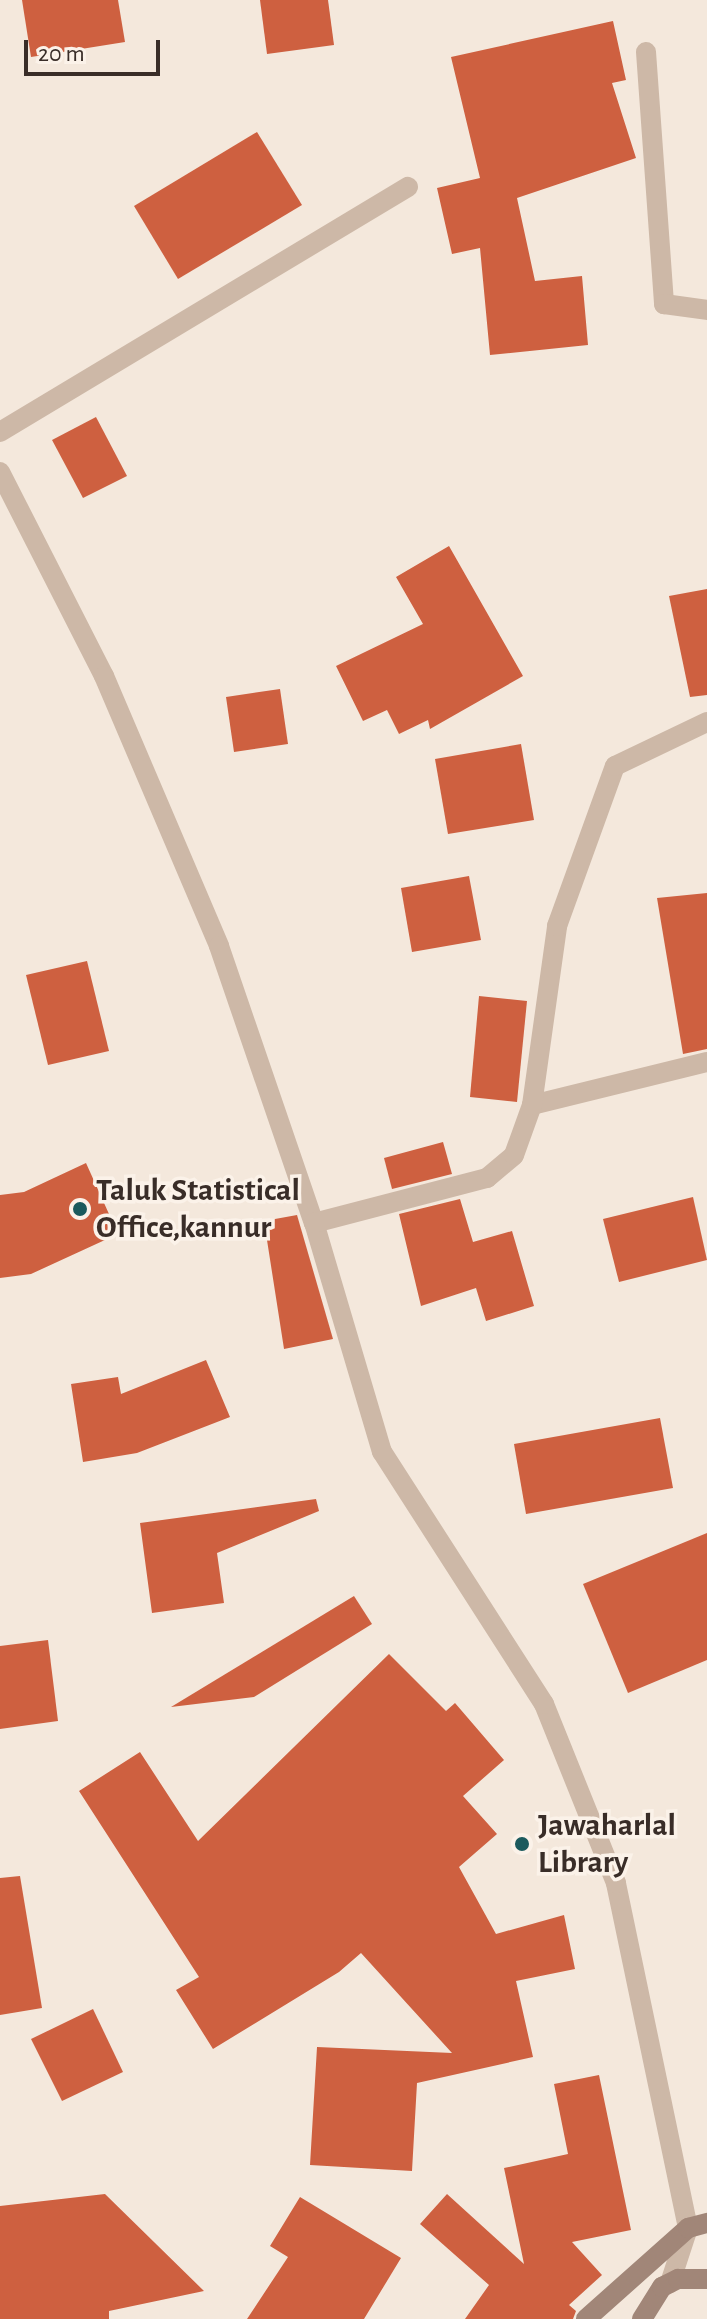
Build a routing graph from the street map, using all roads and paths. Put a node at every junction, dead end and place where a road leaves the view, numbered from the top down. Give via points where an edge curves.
1 (646, 52) dead end
2 (408, 187) dead end
3 (707, 310) edge
4 (0, 432) edge
5 (0, 472) edge
6 (707, 722) edge
7 (707, 1062) edge
8 (532, 1105) junction
9 (314, 1223) junction
10 (698, 2225) edge
11 (703, 2274) edge
12 (670, 2283) junction
13 (641, 2315) edge
14 (586, 2319) edge

1 - 3 street via 664,304
2 - 4 street
5 - 9 street via 104,676 219,946
6 - 8 street via 615,766 557,926
7 - 8 street
8 - 9 street via 514,1155 487,1178
9 - 10 street via 382,1452 544,1704 616,1883
10 - 12 street
10 - 14 main road
11 - 12 main road
12 - 13 main road

